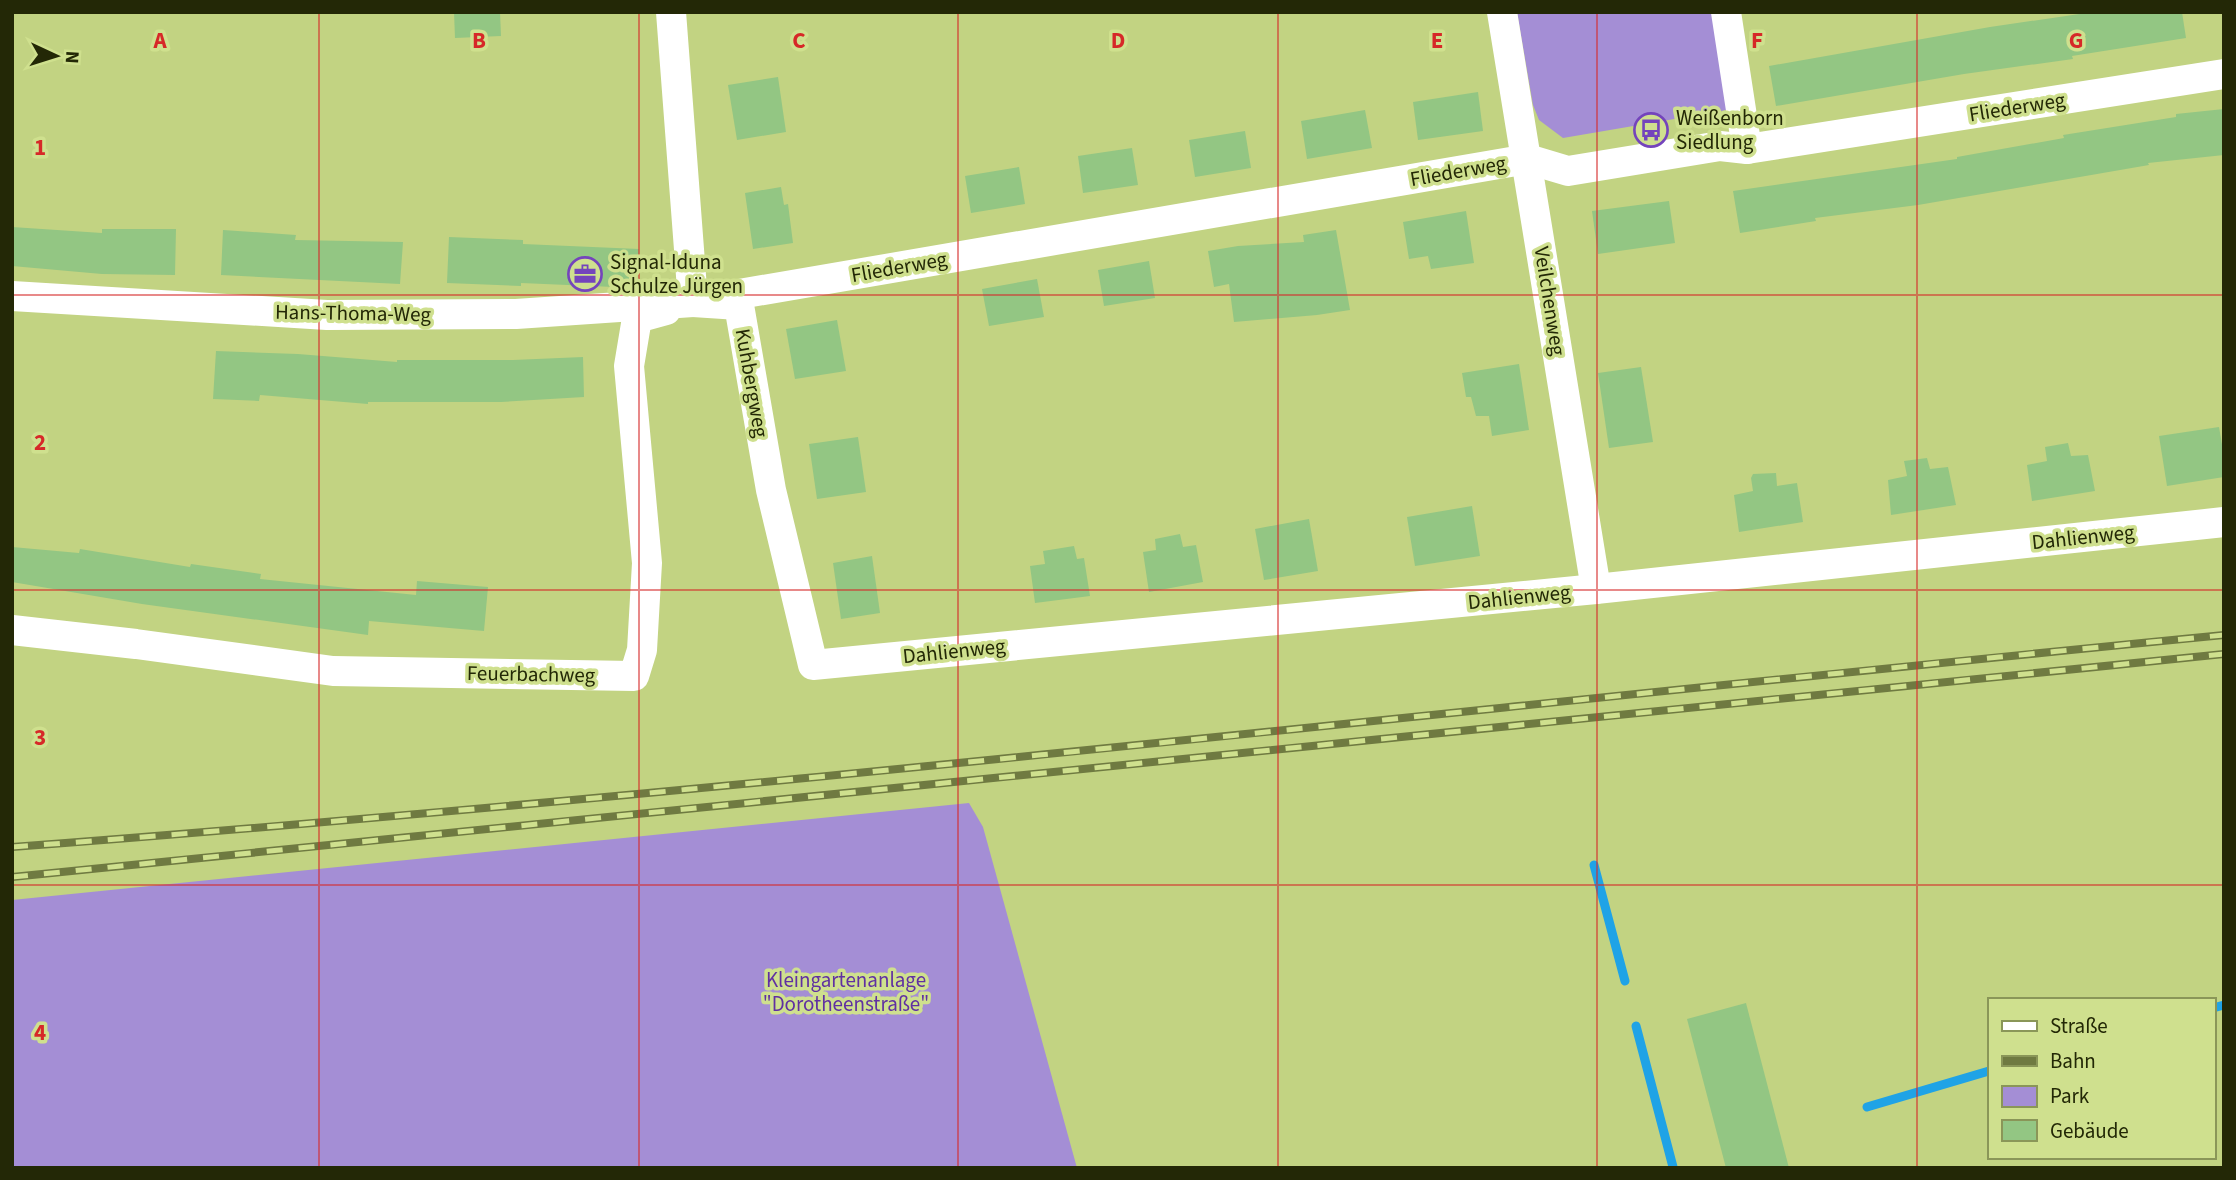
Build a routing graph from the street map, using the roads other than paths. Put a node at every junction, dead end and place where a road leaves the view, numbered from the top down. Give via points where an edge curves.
1 (671, 12) edge
2 (1502, 12) edge
3 (1726, 12) edge
4 (2224, 74) edge
5 (1747, 149) junction
6 (1528, 159) junction
7 (12, 296) edge
8 (693, 302) junction
9 (2224, 522) edge
10 (1596, 590) junction
11 (12, 630) edge
12 (813, 665) joint

1 - 8 street
2 - 6 street, Veilchenweg
3 - 5 street
4 - 5 street, Fliederweg
5 - 6 street, Fliederweg via 1720,146 1568,171
6 - 8 street, Fliederweg
6 - 10 street, Veilchenweg
7 - 8 street, Hans-Thoma-Weg via 327,315 516,314
8 - 11 street, Feuerbachweg via 637,318 629,366 647,563 642,650 634,676 333,671
8 - 12 street, Kuhbergweg via 739,306 771,490
9 - 10 street, Dahlienweg
10 - 12 street, Dahlienweg

